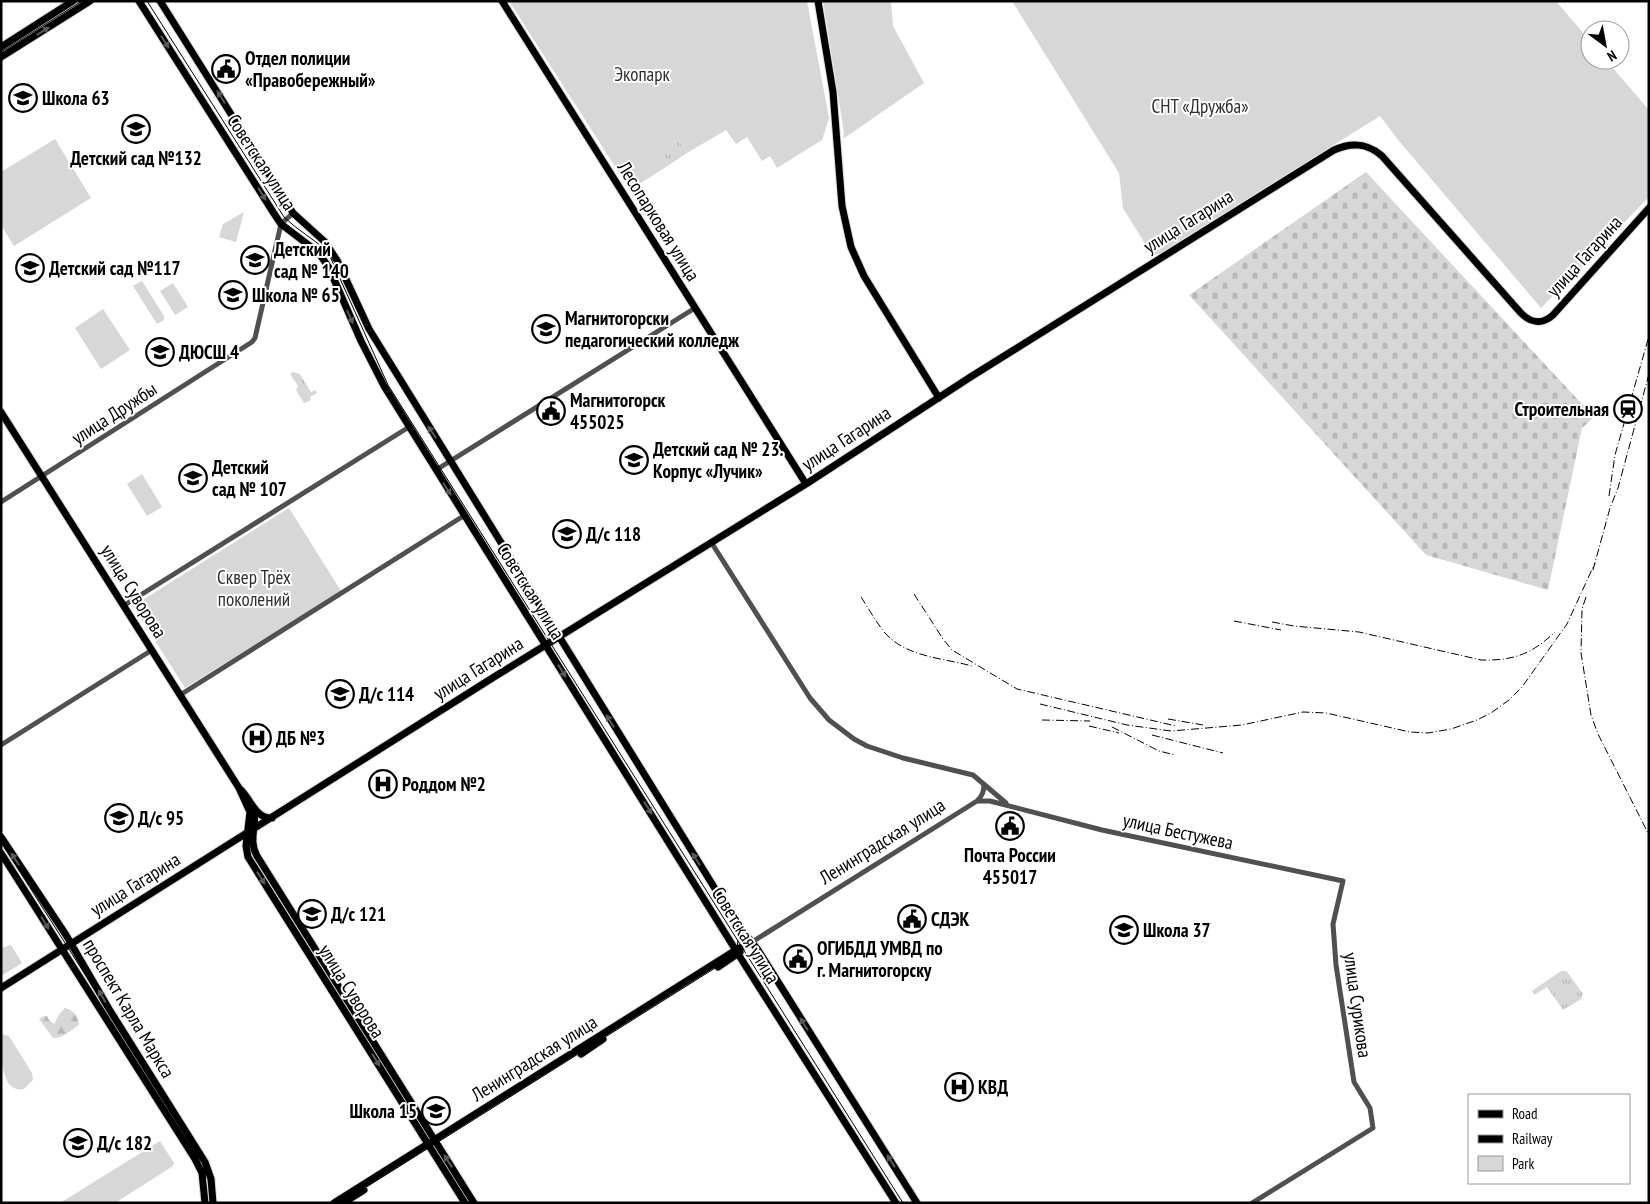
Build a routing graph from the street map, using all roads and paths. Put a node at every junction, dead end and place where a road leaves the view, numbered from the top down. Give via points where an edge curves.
1 (73, 1) edge
2 (90, 1) edge
3 (139, 1) edge
4 (160, 1) edge
5 (502, 1) edge
6 (818, 1) edge
7 (1, 47) edge
8 (1, 57) edge
9 (1649, 208) edge
10 (293, 212) junction
11 (281, 224) junction
12 (694, 308) junction
13 (939, 398) junction
14 (1, 412) edge
15 (409, 427) junction
16 (450, 461) junction
17 (436, 470) junction
18 (42, 476) junction
19 (806, 484) junction
20 (1, 502) edge
21 (465, 515) junction
22 (711, 542) junction
23 (123, 606) junction
24 (558, 637) junction
25 (546, 645) junction
26 (152, 650) junction
27 (180, 695) junction
28 (1, 745) edge
29 (984, 784) junction
30 (239, 788) junction
31 (977, 801) junction
32 (1009, 805) junction
33 (254, 808) junction
34 (272, 818) junction
35 (251, 831) junction
36 (1, 837) edge
37 (229, 845) junction
38 (1, 853) edge
39 (248, 857) junction
40 (1343, 882) joint
41 (752, 942) junction
42 (71, 944) junction
43 (62, 950) junction
44 (737, 952) junction
45 (331, 981) junction
46 (1, 988) edge
47 (433, 1144) junction
48 (205, 1203) edge
49 (213, 1203) edge
50 (334, 1203) edge
51 (343, 1203) edge
52 (465, 1203) edge
53 (474, 1203) edge
54 (896, 1203) edge
55 (917, 1203) edge
56 (1252, 1203) edge

1 - 7 main road
8 -> 2 main road
3 -> 11 main road, Советская улица
10 -> 4 main road, Советская улица
5 - 12 main road, Лесопарковая улица
6 - 13 main road via 833,92 842,206 851,248 864,276
9 - 13 main road, улица Гагарина via 1553,315 1536,322 1520,312 1388,161 1369,147 1348,145 1314,161
10 - 11 street
16 -> 10 main road, Советская улица via 369,329 338,262 325,242
11 -> 15 main road, Советская улица via 319,253 329,268 382,382
11 - 18 street, улица Дружбы via 252,342
12 - 16 street
12 - 19 main road, Лесопарковая улица
13 - 19 main road, улица Гагарина
14 - 18 main road, улица Суворова
15 - 17 main road, Советская улица
15 - 23 street
16 - 17 street
16 - 24 main road, Советская улица
17 -> 21 main road, Советская улица
18 - 20 street, улица Дружбы
18 - 23 main road, улица Суворова
19 - 22 main road, улица Гагарина
21 - 25 main road, Советская улица
21 - 27 street
22 - 24 main road, улица Гагарина
22 - 29 street via 810,698 829,720 866,746 973,775
23 - 26 main road, улица Суворова
24 - 25 main road, улица Гагарина
41 -> 24 main road, Советская улица via 735,922
25 - 34 main road, улица Гагарина
25 -> 44 main road, Советская улица
26 - 27 main road, улица Суворова
26 - 28 street
27 - 30 main road, улица Суворова
29 - 31 street via 984,791
29 - 32 street
30 - 33 main road, улица Суворова
30 - 35 main road, улица Суворова via 250,812
31 - 32 street
31 - 41 street, Ленинградская улица
32 - 40 street, улица Бестужева via 1102,830
33 - 34 main road, улица Суворова via 261,816
33 - 35 main road, улица Суворова
34 - 35 main road, улица Гагарина
35 - 37 main road, улица Гагарина
35 - 39 main road, улица Суворова via 246,846
35 - 45 main road, улица Суворова via 254,852
42 -> 36 main road, проспект Карла Маркса
37 - 39 main road via 237,845
37 - 42 main road, улица Гагарина
38 -> 43 main road, проспект Карла Маркса
39 -> 45 main road, улица Суворова
40 - 56 street, улица Сурикова via 1333,924 1336,965 1354,1082 1370,1108 1373,1128
41 - 44 main road, Ленинградская улица
55 -> 41 main road, Советская улица
42 - 43 main road, улица Гагарина
49 -> 42 main road, проспект Карла Маркса via 211,1179 205,1162
43 - 46 main road, улица Гагарина
43 - 48 main road, проспект Карла Маркса via 195,1159 202,1173
44 - 47 main road, Ленинградская улица
44 - 54 main road, Советская улица
45 - 47 main road, улица Суворова
47 - 50 main road, Ленинградская улица
47 - 51 main road, Ленинградская улица
47 - 52 main road, улица Суворова
53 -> 47 main road, улица Суворова

